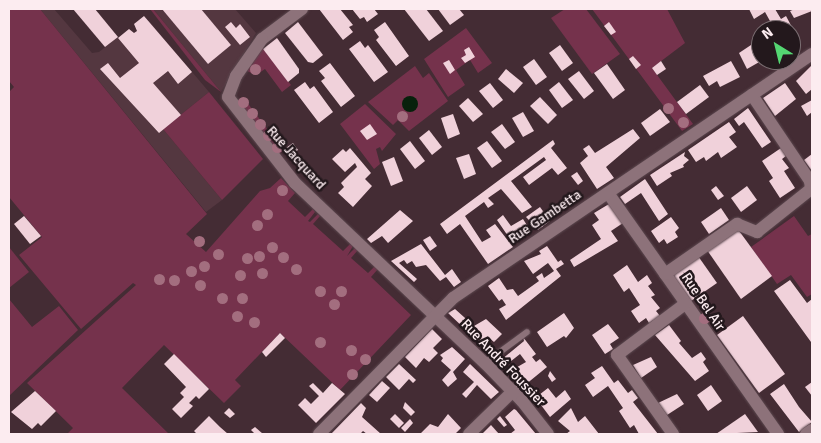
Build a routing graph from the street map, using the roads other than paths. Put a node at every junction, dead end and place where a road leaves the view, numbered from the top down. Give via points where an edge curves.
1 (302, 9) edge
2 (812, 54) edge
3 (752, 95) junction
4 (608, 193) junction
5 (666, 274) junction
6 (686, 304) junction
7 (434, 314) junction
8 (527, 332) dead end
9 (485, 363) junction
10 (513, 391) junction
11 (812, 430) edge
12 (773, 432) edge
13 (319, 434) edge
14 (469, 434) edge
15 (548, 434) edge
16 (673, 434) edge
17 (806, 434) edge

1 - 7 street, Rue Jacquard via 262,39 236,76 228,97 283,170
2 - 3 street, Rue Gambetta
3 - 4 street, Rue Gambetta
3 - 5 street via 810,181 811,189 757,232 737,224
4 - 5 street, Rue Bel Air
4 - 7 street, Rue Gambetta
5 - 6 street, Rue Bel Air
6 - 12 street, Rue Bel Air
6 - 16 street via 617,355
7 - 9 street, Rue André Foussier
7 - 13 street, Rue Gambetta
8 - 9 lane
9 - 10 street, Rue André Foussier
10 - 14 street
10 - 15 street, Rue André Foussier
11 - 17 street

